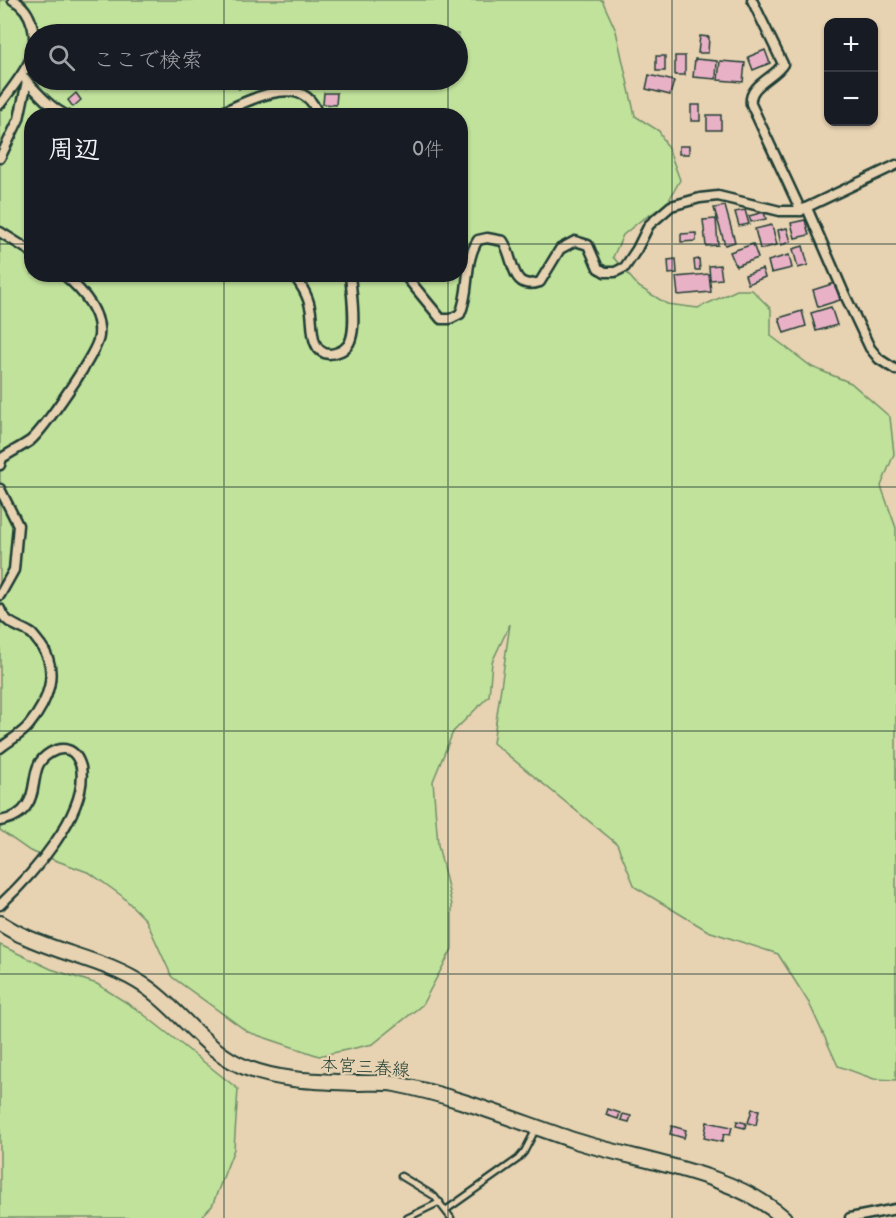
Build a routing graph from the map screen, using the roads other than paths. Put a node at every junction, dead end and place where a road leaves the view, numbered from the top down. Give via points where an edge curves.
1 (13, 0) edge
2 (753, 0) edge
3 (31, 24) edge
4 (24, 69) edge
5 (21, 74) junction
6 (24, 78) edge
7 (25, 90) edge
8 (35, 90) edge
9 (291, 90) edge
10 (291, 90) edge
11 (0, 104) edge
12 (54, 108) edge
13 (231, 108) edge
14 (316, 108) edge
15 (0, 158) edge
16 (896, 165) edge
17 (804, 210) junction
18 (0, 232) edge
19 (24, 247) edge
20 (468, 266) edge
21 (72, 282) edge
22 (299, 282) edge
23 (351, 282) edge
24 (411, 282) edge
25 (467, 282) edge
26 (896, 370) edge
27 (0, 465) edge
28 (0, 489) edge
29 (0, 595) edge
30 (0, 609) edge
31 (0, 748) edge
32 (0, 821) edge
33 (0, 905) edge
34 (0, 923) edge
35 (537, 1127) junction
36 (401, 1176) dead end
37 (440, 1203) junction
38 (896, 1209) edge
39 (446, 1210) junction
40 (407, 1218) edge
41 (451, 1218) edge
42 (784, 1218) edge
43 (850, 1218) edge

1 - 3 street via 29,16
2 - 17 street via 783,64 753,91 751,104
4 - 5 street
5 - 6 street
5 - 11 street
7 - 15 street via 19,119
8 - 12 street
9 - 13 street
10 - 14 street via 309,99
16 - 17 street
17 - 20 street via 791,213 718,196 671,206 649,225 625,267 615,272 598,268 588,245 575,241 560,249 535,284 518,279 502,241 478,240
17 - 26 street via 870,348
18 - 19 street
21 - 27 street via 91,304 98,321 99,338 94,352 31,440 2,458
22 - 23 street via 310,305 317,348 326,354 346,347 351,340
24 - 25 street via 441,319 460,314
28 - 29 street via 18,525 14,570
30 - 31 street via 10,623 33,634 48,654 52,669 48,695 40,711 28,728
32 - 33 street via 13,818 28,804 38,764 48,754 60,748 75,754 83,781 60,837
34 - 35 main road, 本宮三春線 via 24,936 118,970 146,986 211,1046 246,1068 289,1079 392,1084 455,1098
35 - 39 lane via 518,1159
35 - 42 main road, 本宮三春線 via 710,1179 753,1196
36 - 37 lane
37 - 39 lane
37 - 40 lane
38 - 43 street
39 - 41 lane

